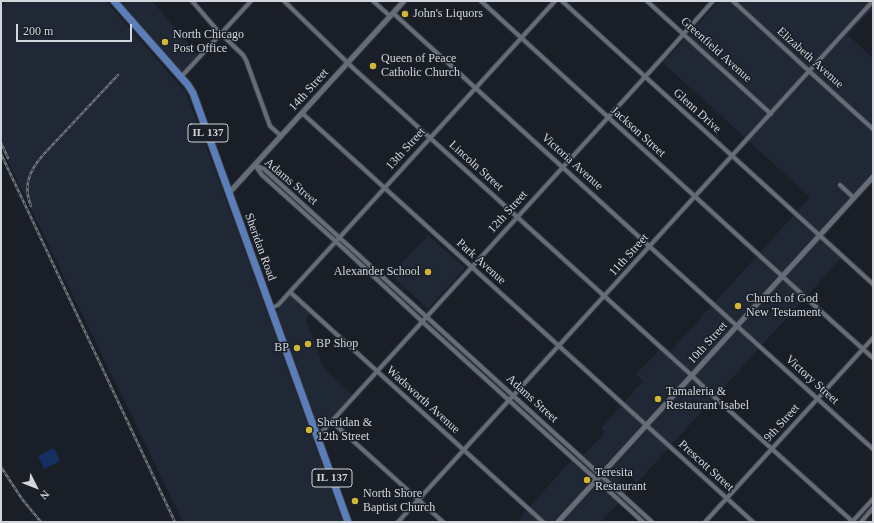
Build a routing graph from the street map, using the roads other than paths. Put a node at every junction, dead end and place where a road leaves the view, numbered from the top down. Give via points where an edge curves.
1 (114, 1) edge
2 (192, 1) edge
3 (252, 1) edge
4 (284, 1) edge
5 (373, 1) edge
6 (404, 1) edge
7 (481, 1) edge
8 (555, 1) edge
9 (562, 1) edge
10 (647, 1) edge
11 (714, 1) edge
12 (733, 1) edge
13 (873, 1) edge
14 (392, 15) junction
15 (221, 34) junction
16 (684, 34) junction
17 (521, 38) junction
18 (348, 63) junction
19 (809, 71) junction
20 (181, 78) junction
21 (645, 78) junction
22 (476, 88) junction
23 (302, 113) junction
24 (771, 114) junction
25 (608, 118) junction
26 (873, 129) edge
27 (280, 136) junction
28 (430, 138) junction
29 (732, 157) junction
30 (255, 165) junction
31 (563, 167) junction
32 (873, 177) edge
33 (840, 185) dead end
34 (385, 188) junction
35 (229, 193) junction
36 (695, 197) junction
37 (854, 198) junction
38 (517, 217) junction
39 (819, 236) junction
40 (339, 238) junction
41 (336, 241) junction
42 (650, 247) junction
43 (472, 267) junction
44 (782, 276) junction
45 (873, 284) edge
46 (290, 292) junction
47 (604, 296) junction
48 (271, 308) junction
49 (426, 317) junction
50 (422, 322) junction
51 (737, 326) junction
52 (873, 338) edge
53 (559, 346) junction
54 (863, 349) junction
55 (873, 358) edge
56 (377, 371) junction
57 (691, 376) junction
58 (514, 396) junction
59 (817, 399) junction
60 (509, 401) junction
61 (332, 421) junction
62 (646, 426) junction
63 (316, 435) junction
64 (873, 449) edge
65 (464, 450) junction
66 (771, 450) junction
67 (600, 475) junction
68 (596, 480) junction
69 (726, 498) junction
70 (873, 498) edge
71 (418, 500) junction
72 (873, 508) edge
73 (348, 522) edge
74 (398, 522) edge
75 (443, 522) edge
76 (543, 522) edge
77 (558, 522) edge
78 (643, 522) edge
79 (652, 522) edge
80 (705, 522) edge
81 (753, 522) edge
82 (852, 522) edge
83 (861, 522) edge

1 - 20 highway, Sheridan Road / IL 137
2 - 15 street
3 - 15 street
4 - 18 street, Lincoln Street
5 - 14 street, Victoria Avenue
6 - 14 street, 14th Street
7 - 17 street, Jackson Street
8 - 17 street, 13th Street
9 - 21 street, Glenn Drive
10 - 16 street, Greenfield Avenue
11 - 16 street, 12th Street
12 - 19 street, Elizabeth Avenue
13 - 19 street, 11th Street
14 - 18 street, 14th Street
14 - 22 street, Victoria Avenue
15 - 20 street
15 - 27 street via 246,60 270,126
16 - 21 street, 12th Street
16 - 24 street, Greenfield Avenue
17 - 22 street, 13th Street
17 - 25 street, Jackson Street
18 - 23 street, 14th Street
18 - 28 street, Lincoln Street
19 - 24 street, 11th Street
19 - 26 street, Elizabeth Avenue
20 - 35 highway, Sheridan Road / IL 137 via 193,93
21 - 25 street, 12th Street
21 - 29 street, Glenn Drive
22 - 28 street, 13th Street
22 - 31 street, Victoria Avenue
23 - 27 street, 14th Street
23 - 34 street, Park Avenue
24 - 29 street, 11th Street
25 - 31 street, 12th Street
25 - 36 street, Jackson Street
27 - 30 street, 14th Street
28 - 34 street, 13th Street
28 - 38 street, Lincoln Street
29 - 36 street, 11th Street
29 - 39 street, Glenn Drive
30 - 35 street, 14th Street
30 - 40 street, Adams Street via 264,169
30 - 41 street, Adams Street via 262,175
31 - 38 street, 12th Street
31 - 42 street, Victoria Avenue
32 - 37 street, 10th Street
33 - 37 street
34 - 40 street, 13th Street
34 - 43 street, Park Avenue
35 - 48 highway, Sheridan Road / IL 137
36 - 42 street, 11th Street
36 - 44 street, Jackson Street
37 - 39 street, 10th Street
38 - 43 street, 12th Street
38 - 47 street, Lincoln Street
39 - 44 street, 10th Street
39 - 45 street, Glenn Drive
40 - 41 street, 13th Street
40 - 49 street, Adams Street
41 - 46 street, 13th Street
41 - 50 street, Adams Street
42 - 47 street, 11th Street
42 - 51 street, Victoria Avenue
43 - 49 street, 12th Street
43 - 53 street, Park Avenue
44 - 51 street, 10th Street
44 - 54 street, Jackson Street
46 - 48 street, 13th Street via 278,305
46 - 56 street, Wadsworth Avenue
47 - 53 street, 11th Street
47 - 57 street, Lincoln Street
48 - 63 highway, Sheridan Road / IL 137
49 - 50 street, 12th Street
49 - 58 street, Adams Street
50 - 56 street, 12th Street
50 - 60 street, Adams Street
51 - 57 street, 10th Street
51 - 59 street, Victory Street
52 - 54 street, 9th Street
53 - 58 street, 11th Street
53 - 62 street, Park Avenue
54 - 55 street, Jackson Street
54 - 59 street, 9th Street
56 - 61 street, 12th Street
56 - 65 street, Wadsworth Avenue
57 - 62 street, 10th Street
57 - 66 street, Lincoln Street
58 - 60 street, 11th Street
58 - 67 street, Adams Street
59 - 64 street, Victory Street
59 - 66 street, 9th Street
60 - 65 street, 11th Street
60 - 68 street, Adams Street
61 - 63 street, 12th Street
61 - 71 street
62 - 67 street, 10th Street
62 - 69 street, Prescott Street
63 - 73 highway, Sheridan Road / IL 137
65 - 71 street, 11th Street
65 - 76 street, Wadsworth Avenue
66 - 69 street, 9th Street
66 - 82 street, Lincoln Street
67 - 68 street, 10th Street
67 - 79 street, Adams Street
68 - 77 street, 10th Street
68 - 78 street, Adams Street
69 - 80 street, 9th Street
69 - 81 street, Prescott Street
70 - 82 street
71 - 74 street, 11th Street
71 - 75 street
72 - 83 street

